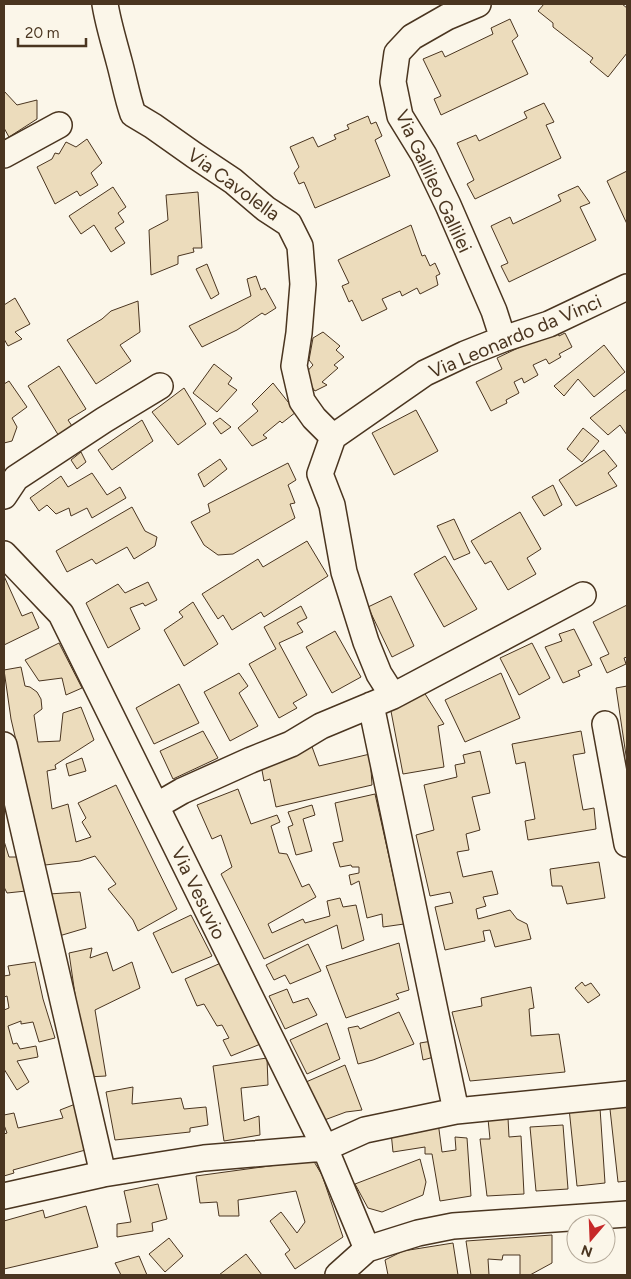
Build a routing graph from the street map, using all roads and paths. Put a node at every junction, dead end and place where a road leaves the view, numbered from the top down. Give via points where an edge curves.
1 (105, 4) edge
2 (478, 4) edge
3 (59, 126) dead end
4 (4, 155) edge
5 (627, 287) edge
6 (503, 339) junction
7 (160, 386) dead end
8 (333, 437) junction
9 (4, 496) edge
10 (4, 554) edge
11 (583, 596) dead end
12 (382, 701) junction
13 (605, 724) dead end
14 (4, 746) edge
15 (156, 806) junction
16 (627, 844) edge
17 (627, 1094) edge
18 (456, 1111) junction
19 (325, 1148) junction
20 (103, 1174) junction
21 (4, 1196) edge
22 (627, 1214) edge
23 (367, 1249) junction
24 (338, 1275) edge

1 - 8 street, Via Cavolella via 133,114 233,181 266,210 289,224 300,246 303,284 294,366 302,401
2 - 6 street, Via Gallileo Gallilei via 412,37 397,52 393,82 400,116 424,155 448,205
3 - 4 street
5 - 6 street, Via Leonardo da Vinci via 549,324
6 - 8 street, Via Leonardo da Vinci via 425,373
7 - 9 street via 16,478
8 - 12 street via 320,474 332,505 344,572 366,642 380,674
10 - 15 street, Via Vesuvio via 61,614
11 - 12 street
12 - 15 street via 321,726 291,744 182,791
12 - 18 street
13 - 16 street
14 - 20 street
15 - 19 street, Via Vesuvio
17 - 18 street
18 - 19 street via 365,1130
19 - 20 street via 204,1158
19 - 23 street, Via Vesuvio
20 - 21 street
22 - 23 street via 453,1226
23 - 24 street

